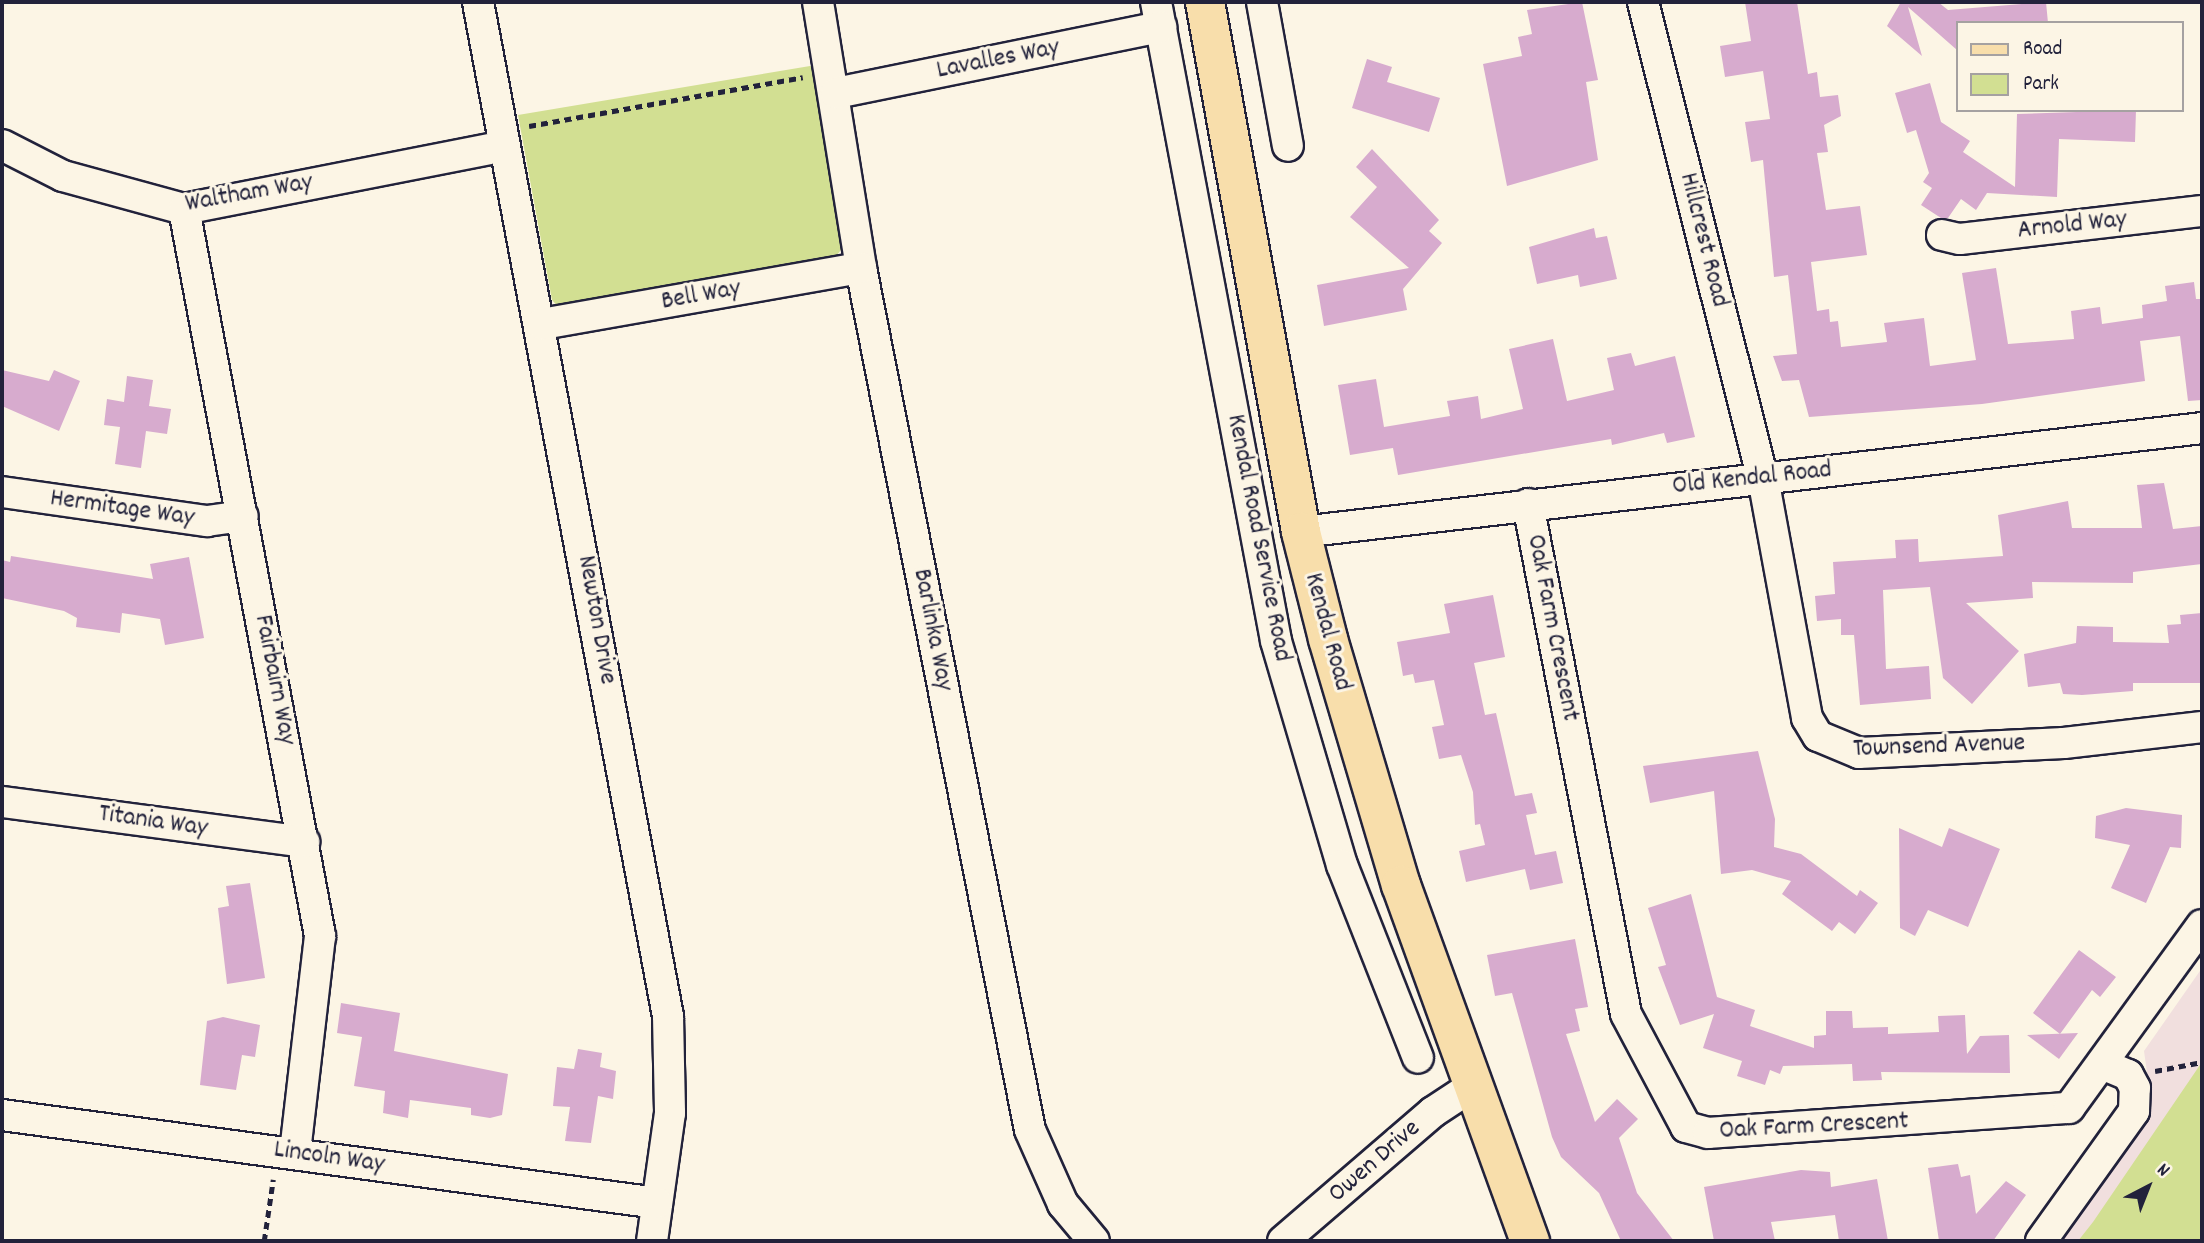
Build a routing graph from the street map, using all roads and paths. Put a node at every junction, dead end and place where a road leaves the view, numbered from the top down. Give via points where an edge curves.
1 (478, 2) edge
2 (818, 2) edge
3 (1205, 2) edge
4 (1262, 2) edge
5 (1643, 2) edge
6 (1158, 14) edge
7 (833, 82) junction
8 (504, 138) junction
9 (2, 145) edge
10 (1289, 146) dead end
11 (184, 209) junction
12 (2202, 211) edge
13 (1941, 235) dead end
14 (861, 268) junction
15 (542, 324) junction
16 (2202, 428) edge
17 (1763, 478) junction
18 (2, 492) edge
19 (1528, 504) junction
20 (243, 516) junction
21 (1301, 532) junction
22 (2202, 727) edge
23 (2, 802) edge
24 (304, 842) junction
25 (2202, 925) edge
26 (1418, 1058) dead end
27 (2202, 1062) edge
28 (2116, 1070) junction
29 (1471, 1087) junction
30 (2, 1115) edge
31 (286, 1152) junction
32 (657, 1203) junction
33 (264, 1241) edge
34 (652, 1241) edge
35 (1094, 1241) edge
36 (1283, 1241) edge
37 (1530, 1241) edge
38 (2041, 1241) edge

1 - 8 street, Newton Drive
2 - 7 street, Barlinka Way
3 - 21 main road, Kendal Road
4 - 10 street
5 - 17 street, Hillcrest Road
6 - 7 street, Lavalles Way
6 - 26 street, Kendal Road Service Road via 1279,653 1342,865
7 - 8 path
7 - 14 street, Barlinka Way
8 - 11 street, Waltham Way
8 - 15 street, Newton Drive
9 - 11 street, Waltham Way via 63,176
11 - 20 street, Fairbairn Way
12 - 13 street, Arnold Way via 1959,239
14 - 15 street, Bell Way
14 - 35 street, Barlinka Way via 1030,1130 1063,1204
15 - 32 street, Newton Drive via 668,1016 670,1114
16 - 17 street, Old Kendal Road
17 - 19 street, Old Kendal Road
17 - 22 street, Townsend Avenue via 1807,718 1825,743 1859,753 2064,743
18 - 20 street, Hermitage Way via 207,521
19 - 21 street, Old Kendal Road
19 - 28 street, Oak Farm Crescent via 1626,1014 1686,1127 1709,1133 2051,1113 2076,1103
20 - 24 street, Fairbairn Way
21 - 29 main road, Kendal Road via 1358,749
23 - 24 street, Titania Way
24 - 31 street, Fairbairn Way via 320,936
25 - 28 street, Oak Farm Crescent
27 - 28 path
28 - 38 street via 2135,1088 2134,1111
29 - 36 street, Owen Drive
29 - 37 main road, Kendal Road
30 - 31 street, Lincoln Way
31 - 32 street, Lincoln Way
31 - 33 path
32 - 34 street, Newton Drive

